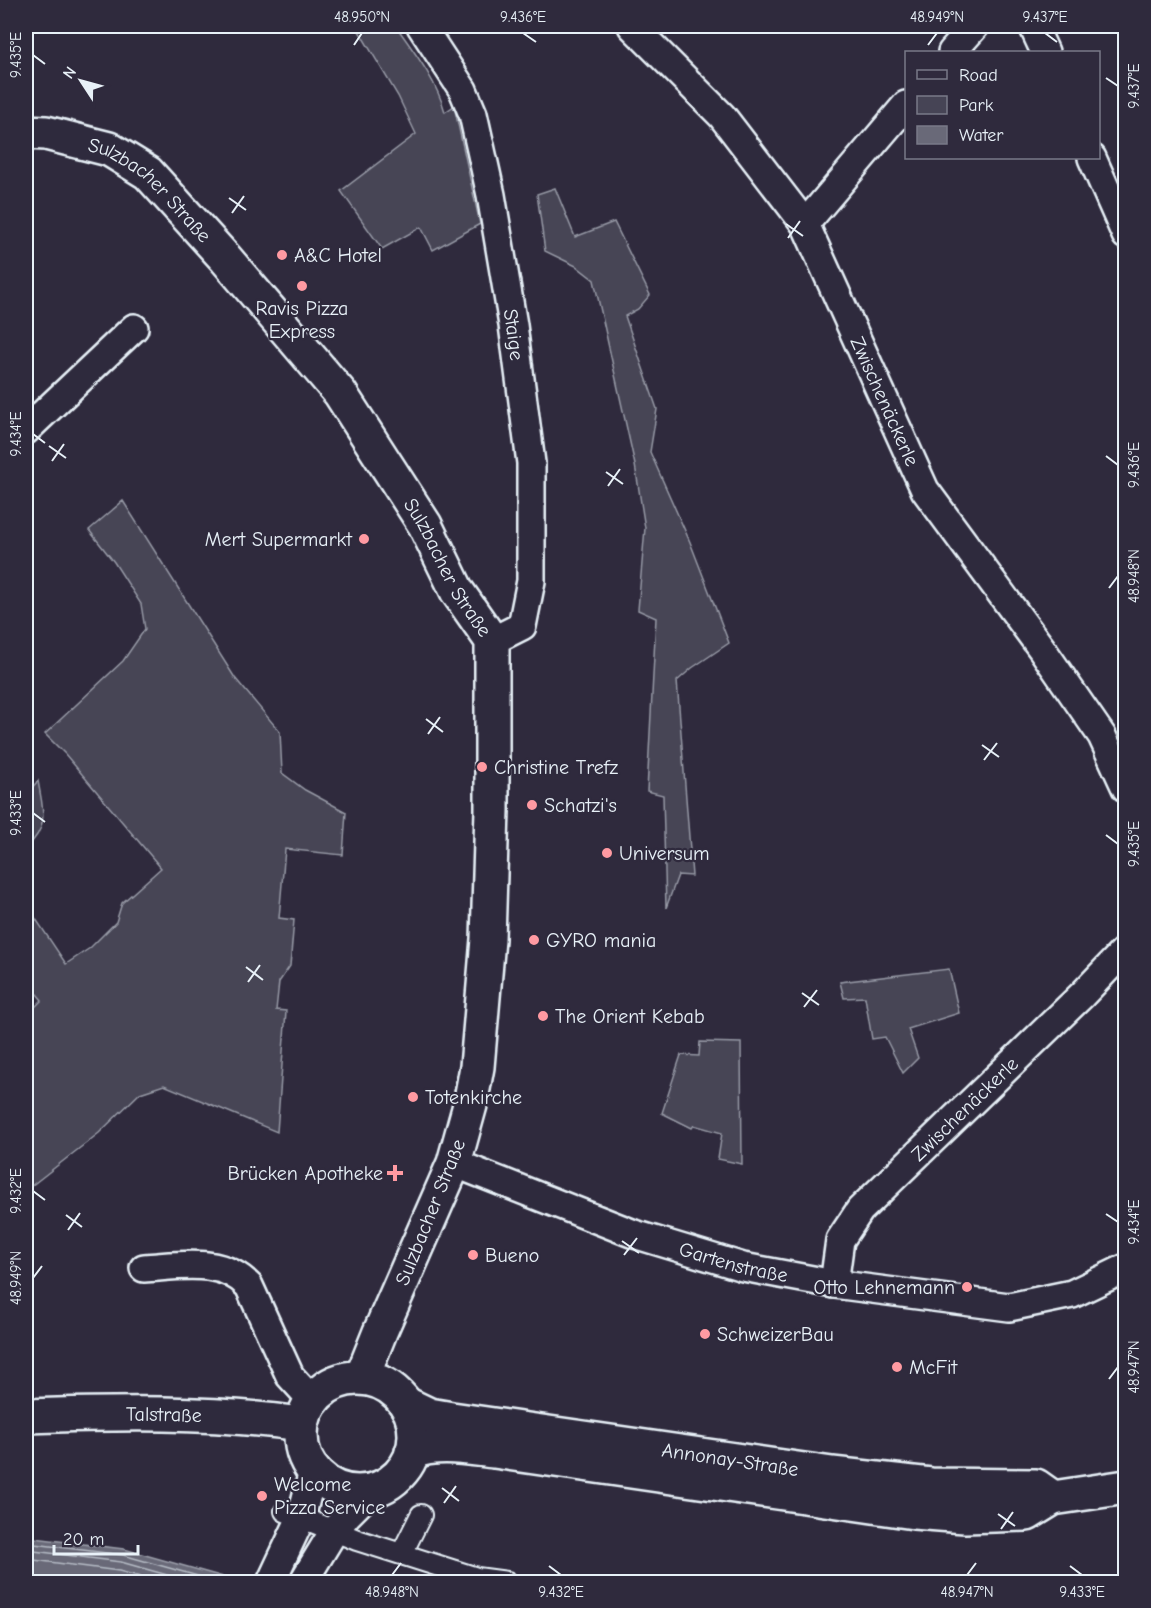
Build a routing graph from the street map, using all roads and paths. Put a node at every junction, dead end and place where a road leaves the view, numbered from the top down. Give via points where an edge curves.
1 (421, 26) edge
2 (632, 26) edge
3 (975, 26) edge
4 (1033, 26) edge
5 (953, 51) edge
6 (1045, 51) edge
7 (905, 106) edge
8 (26, 132) edge
9 (1092, 159) edge
10 (805, 224) junction
11 (1125, 235) edge
12 (134, 328) dead end
13 (26, 430) edge
14 (492, 641) junction
15 (1125, 788) edge
16 (1125, 950) edge
17 (454, 1163) junction
18 (144, 1268) dead end
19 (1125, 1268) edge
20 (834, 1284) junction
21 (362, 1377) junction
22 (406, 1404) junction
23 (306, 1412) junction
24 (26, 1416) edge
25 (412, 1452) junction
26 (313, 1471) junction
27 (1125, 1487) edge
28 (371, 1491) junction
29 (1053, 1498) junction
30 (293, 1515) junction
31 (422, 1515) dead end
32 (334, 1531) junction
33 (402, 1553) junction
34 (271, 1582) edge
35 (303, 1582) edge
36 (507, 1582) edge

1 - 14 street, Staige via 463,90 473,114 511,313 531,463 531,581 522,626
2 - 10 street, Zwischenäckerle via 722,116
3 - 5 street
4 - 6 street
7 - 10 street
8 - 14 street, Sulzbacher Straße via 109,149 148,173 340,393 424,525 457,591
9 - 11 street
10 - 15 street, Zwischenäckerle via 925,490 1102,736
12 - 13 street
14 - 17 street, Sulzbacher Straße via 488,939 477,1067
16 - 20 street, Zwischenäckerle via 860,1210 840,1240
17 - 20 street, Gartenstraße via 634,1234 742,1267
17 - 21 street, Sulzbacher Straße
18 - 23 street via 217,1267 249,1286
19 - 20 street, Gartenstraße via 1072,1294 1009,1307
21 - 22 street via 389,1386
21 - 23 street via 339,1380 324,1388
22 - 25 street via 416,1432
22 - 29 street, Annonay-Straße via 452,1419 742,1461 931,1485 1036,1486
23 - 24 street, Talstraße via 253,1418 159,1414
23 - 26 street via 300,1436 303,1454
25 - 28 street via 403,1470
25 - 29 street, Annonay-Straße via 448,1446 494,1450 914,1512 965,1516 1027,1514
26 - 28 street via 339,1490
26 - 30 street
27 - 29 street, Annonay-Straße
28 - 32 street
30 - 32 street
30 - 34 street
31 - 33 street
32 - 33 street
32 - 35 street
33 - 36 street via 477,1578

